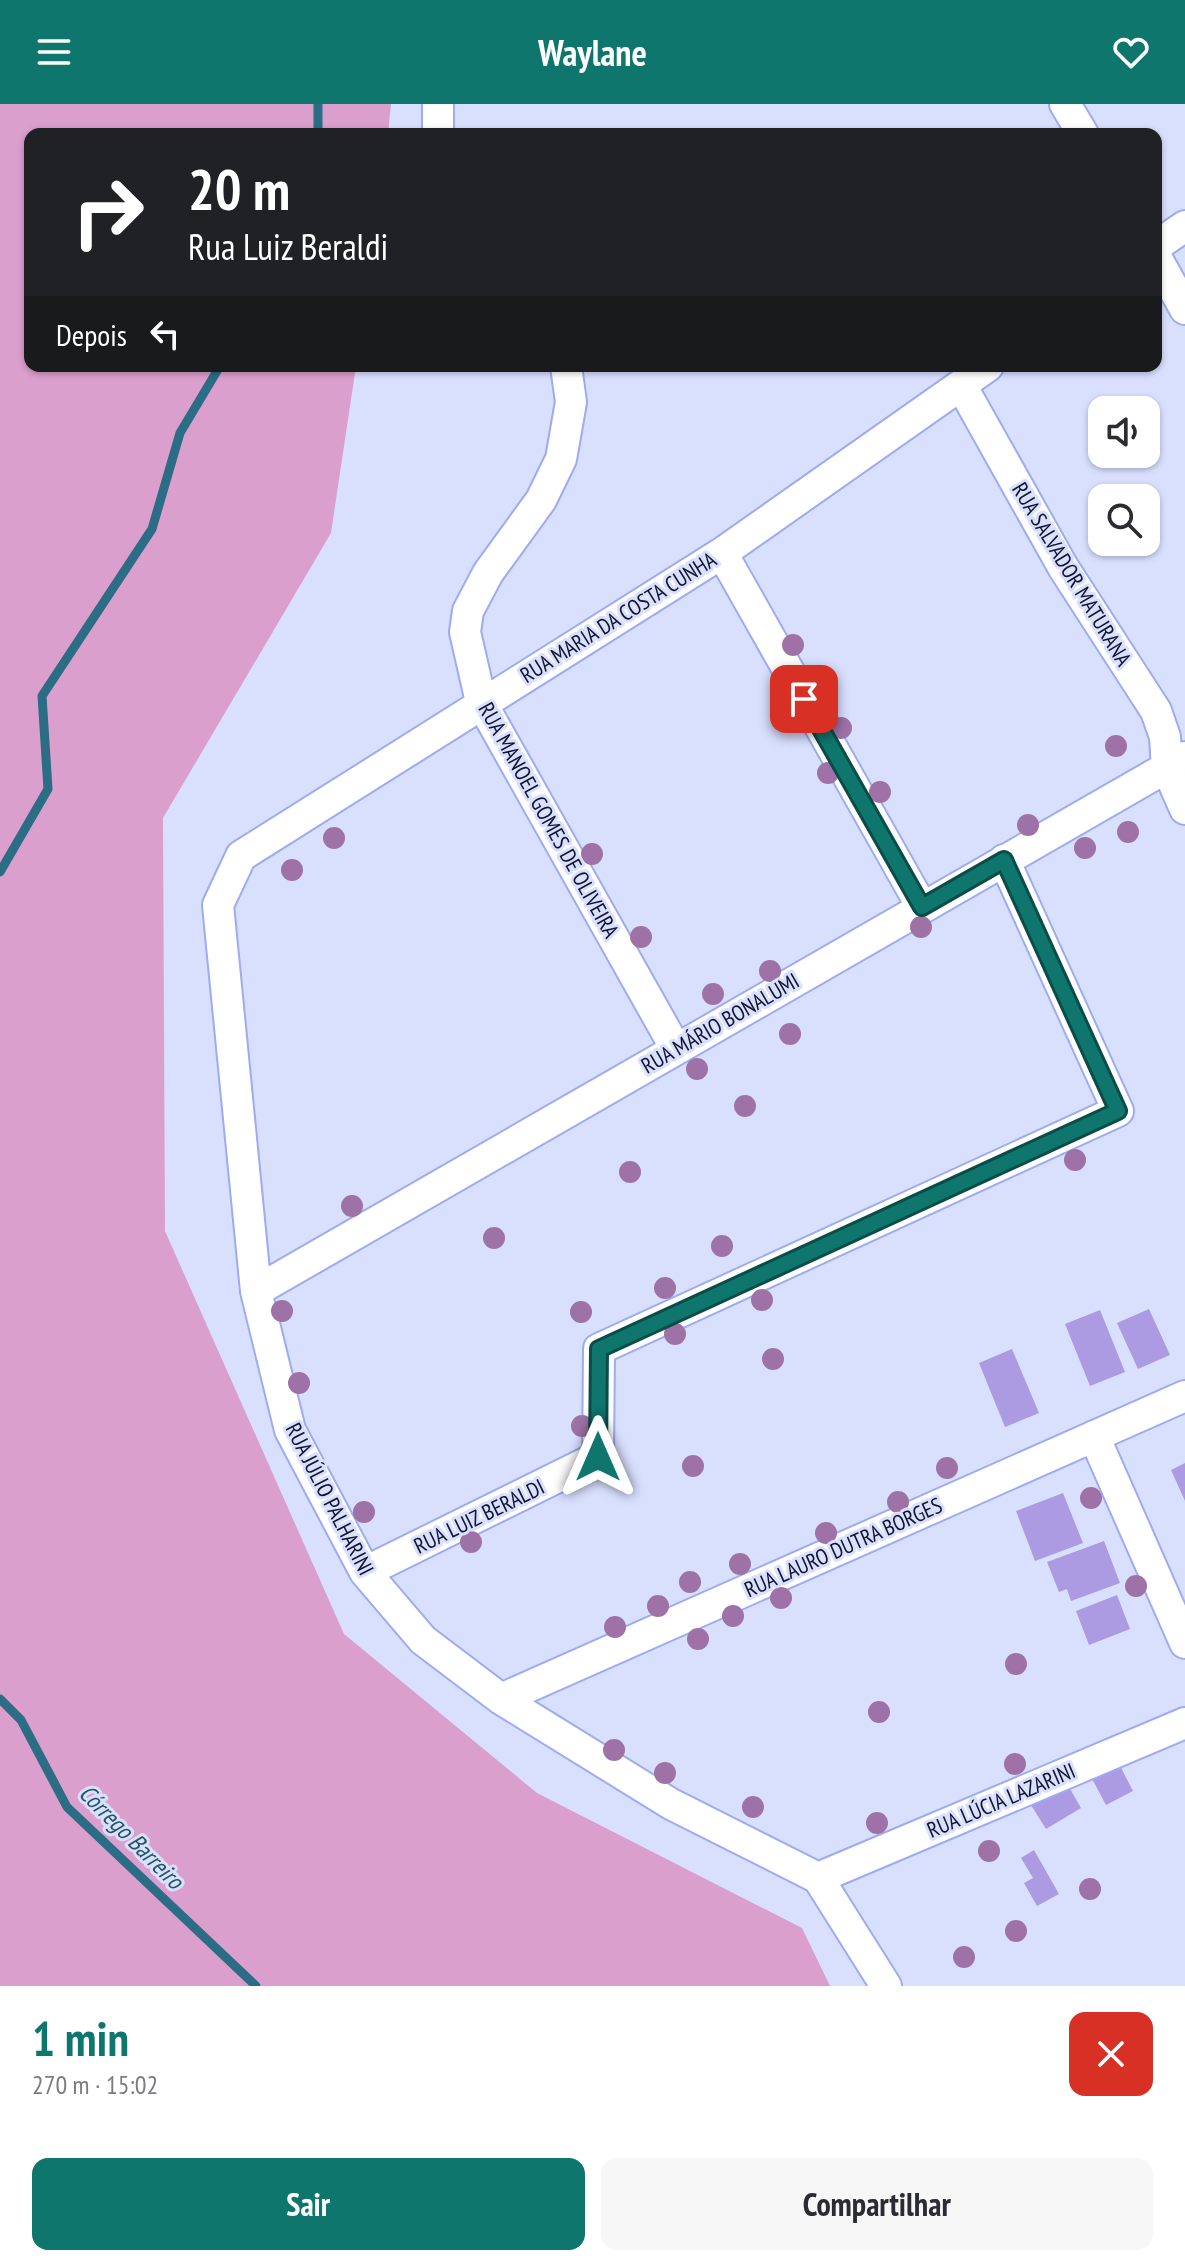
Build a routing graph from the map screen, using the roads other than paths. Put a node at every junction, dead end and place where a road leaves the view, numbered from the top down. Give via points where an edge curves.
1 (438, 104) edge
2 (1065, 104) edge
3 (438, 128) edge
4 (1079, 128) edge
5 (1185, 226) edge
6 (1162, 242) edge
7 (1162, 268) edge
8 (1185, 309) edge
9 (567, 372) edge
10 (979, 372) edge
11 (961, 385) junction
12 (722, 553) junction
13 (481, 702) junction
14 (1176, 762) edge
15 (1185, 809) edge
16 (241, 856) joint
17 (1004, 860) junction
18 (922, 907) junction
19 (676, 1049) junction
20 (256, 1291) junction
21 (1185, 1396) edge
22 (1094, 1436) junction
23 (365, 1572) junction
24 (1185, 1643) edge
25 (501, 1699) junction
26 (1185, 1723) edge
27 (818, 1878) junction
28 (886, 1986) edge

1 - 3 street
2 - 4 street
5 - 6 street
7 - 8 street
9 - 13 street, RUA MANOEL GOMES DE OLIVEIRA via 571,402 561,459 541,500 488,573 468,611 465,632
10 - 11 street, RUA MARIA DA COSTA CUNHA
11 - 12 street, RUA MARIA DA COSTA CUNHA
11 - 14 street, RUA SALVADOR MATURANA via 1063,567 1156,711
12 - 13 street, RUA MARIA DA COSTA CUNHA
12 - 18 street
13 - 16 street, RUA MARIA DA COSTA CUNHA
13 - 19 street, RUA MANOEL GOMES DE OLIVEIRA
14 - 15 street, RUA SALVADOR MATURANA
14 - 17 street, RUA MÁRIO BONALUMI
16 - 20 street, RUA JÚLIO PALHARINI via 218,905
17 - 18 street, RUA MÁRIO BONALUMI
17 - 23 street, RUA LUIZ BERALDI via 1118,1111 599,1349 598,1457
18 - 19 street, RUA MÁRIO BONALUMI
19 - 20 street, RUA MÁRIO BONALUMI
20 - 23 street, RUA JÚLIO PALHARINI via 290,1430
21 - 22 street, RUA LAURO DUTRA BORGES
22 - 24 street
22 - 25 street, RUA LAURO DUTRA BORGES
23 - 25 street, RUA JÚLIO PALHARINI via 423,1640
25 - 27 street, RUA JÚLIO PALHARINI via 671,1804
26 - 27 street, RUA LÚCIA LAZARINI
27 - 28 street

